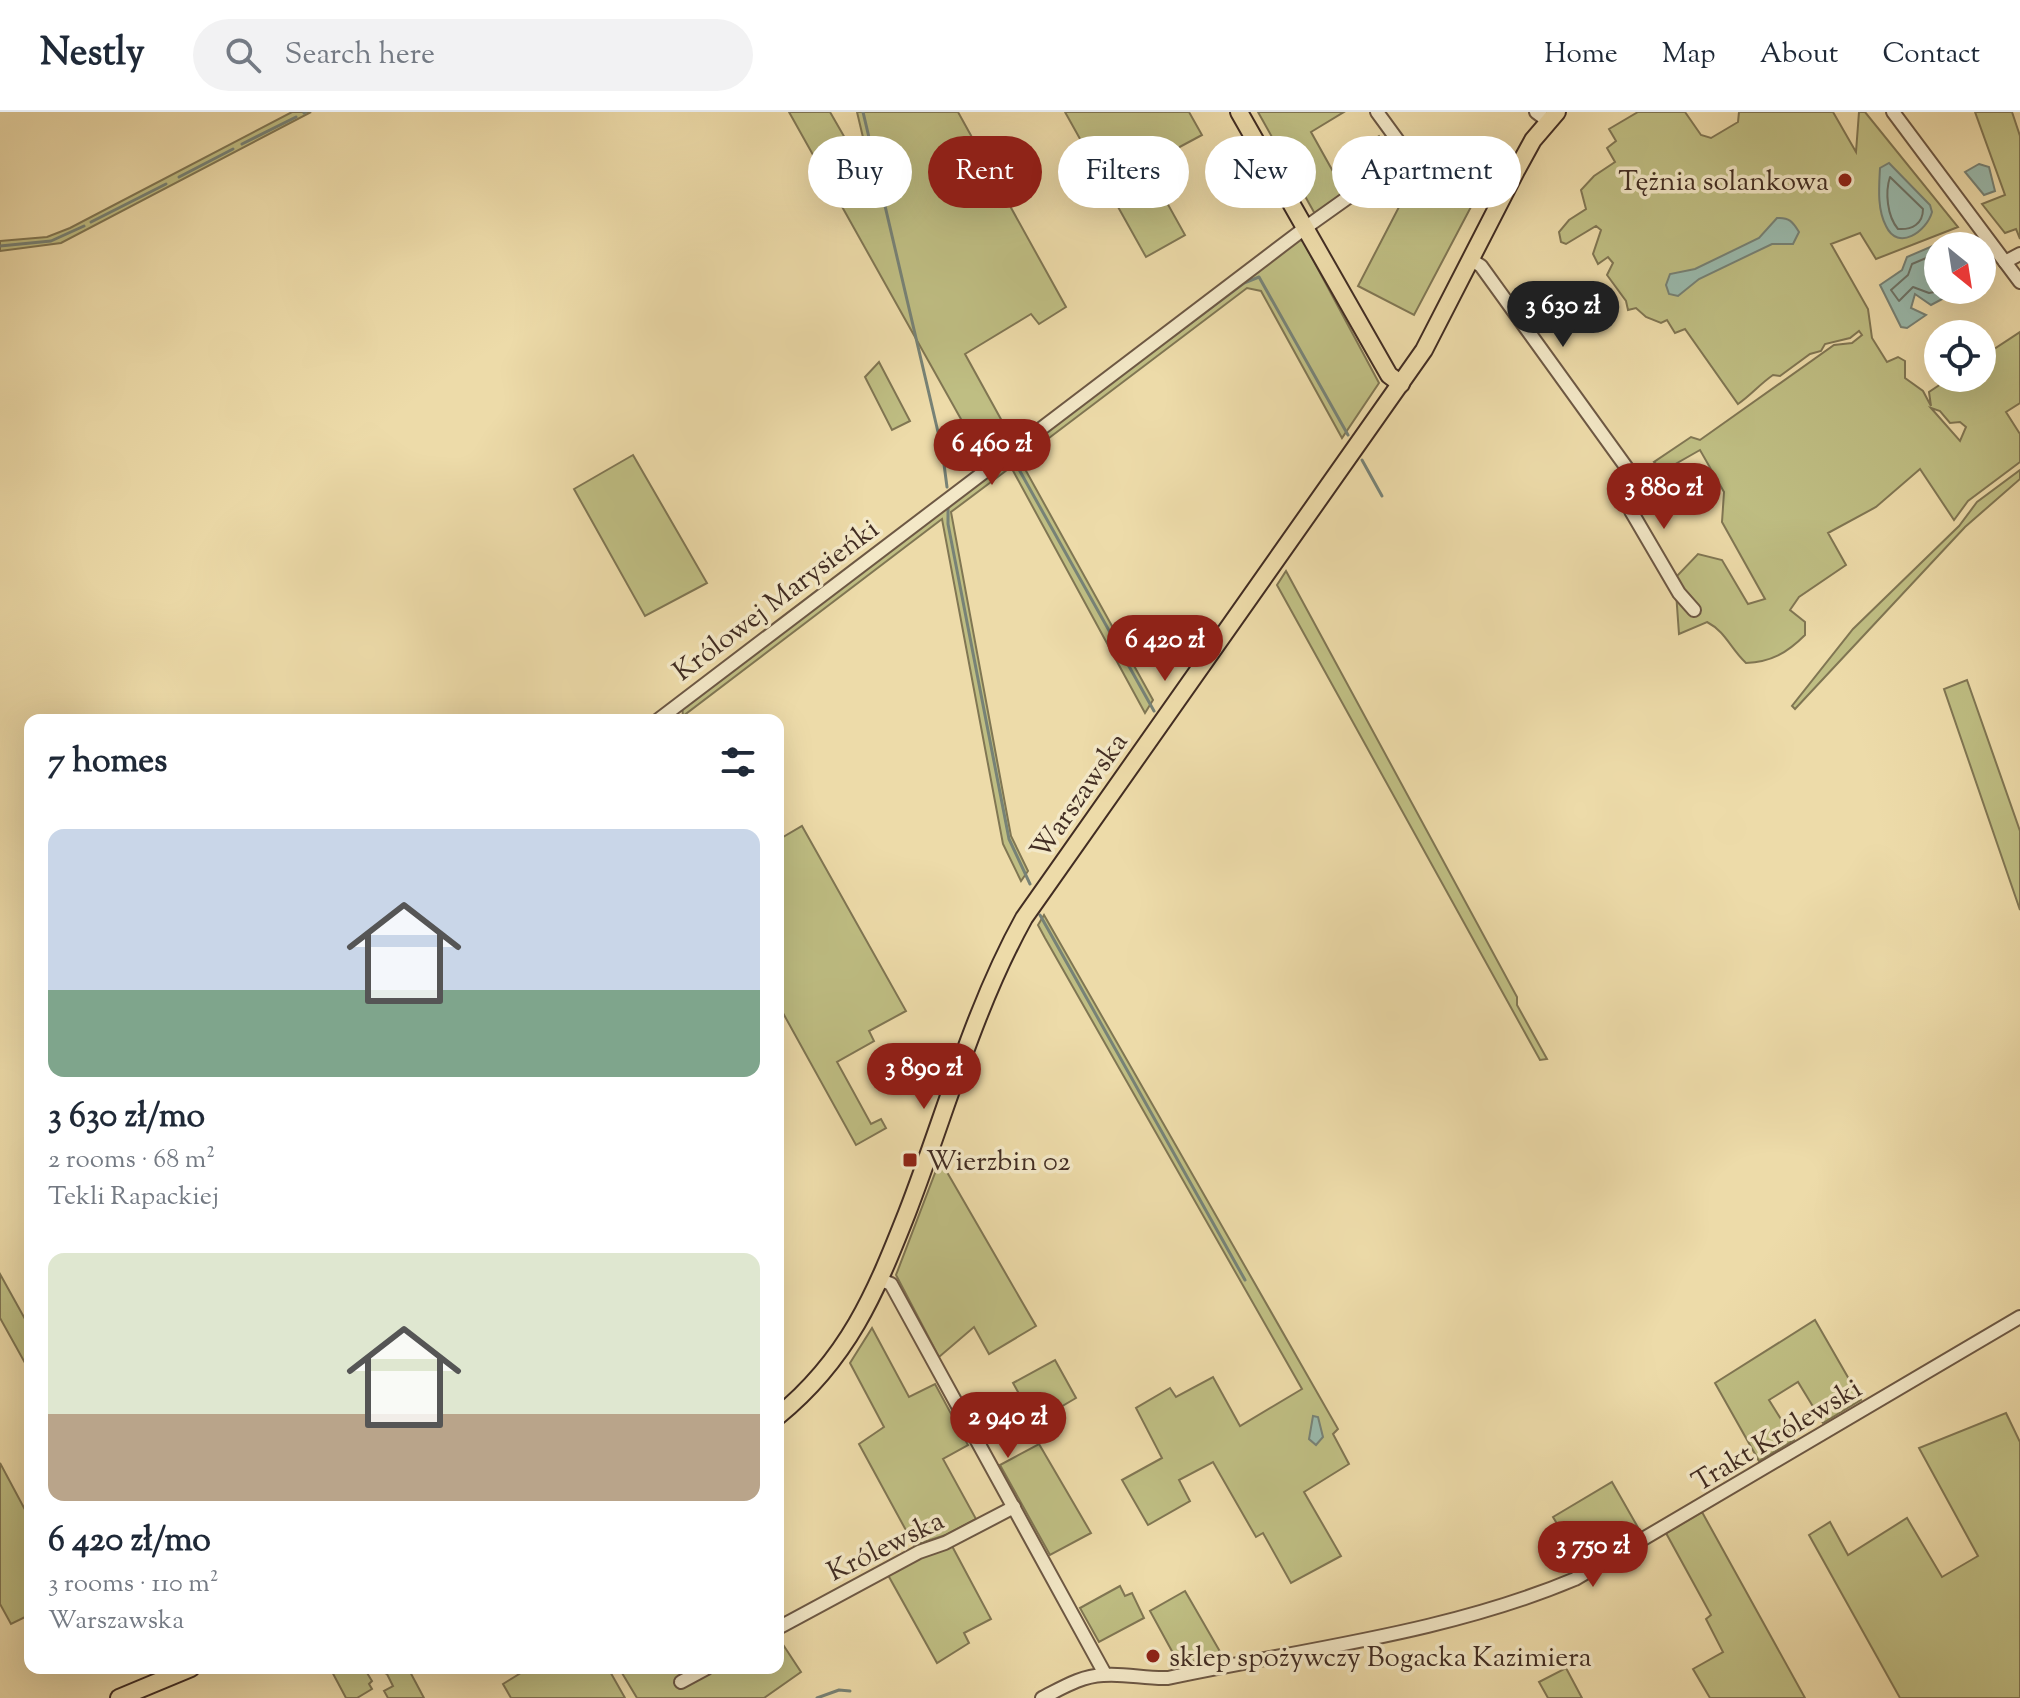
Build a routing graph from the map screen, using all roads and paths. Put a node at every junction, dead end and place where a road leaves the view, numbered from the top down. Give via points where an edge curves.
1 (1239, 112) edge
2 (1377, 112) edge
3 (1893, 112) edge
4 (1547, 115) edge
5 (1305, 228) junction
6 (2020, 254) edge
7 (1470, 259) junction
8 (2005, 262) junction
9 (2020, 282) edge
10 (1401, 384) junction
11 (1694, 610) dead end
12 (666, 714) edge
13 (881, 1280) junction
14 (2020, 1317) edge
15 (784, 1410) edge
16 (1014, 1507) junction
17 (784, 1625) edge
18 (177, 1674) edge
19 (696, 1674) edge
20 (1105, 1674) junction
21 (681, 1682) dead end
22 (119, 1698) edge
23 (1042, 1698) edge

1 - 5 main road
2 - 5 street, Królowej Marysieńki via 1404,149 1404,157
3 - 8 street
4 - 7 main road, Warszawska
5 - 10 main road via 1389,375
5 - 12 street, Królowej Marysieńki
6 - 8 street
7 - 10 main road, Warszawska
7 - 11 street via 1481,266 1637,482 1631,511
8 - 9 street
10 - 13 main road, Warszawska via 1024,918 985,998
13 - 15 main road, Warszawska via 845,1347
13 - 16 street via 891,1284
14 - 20 street, Trakt Królewski via 1575,1579 1528,1599 1168,1678
16 - 17 street, Królewska
16 - 20 street
18 - 22 main road
19 - 21 street
20 - 23 street, Trakt Królewski

